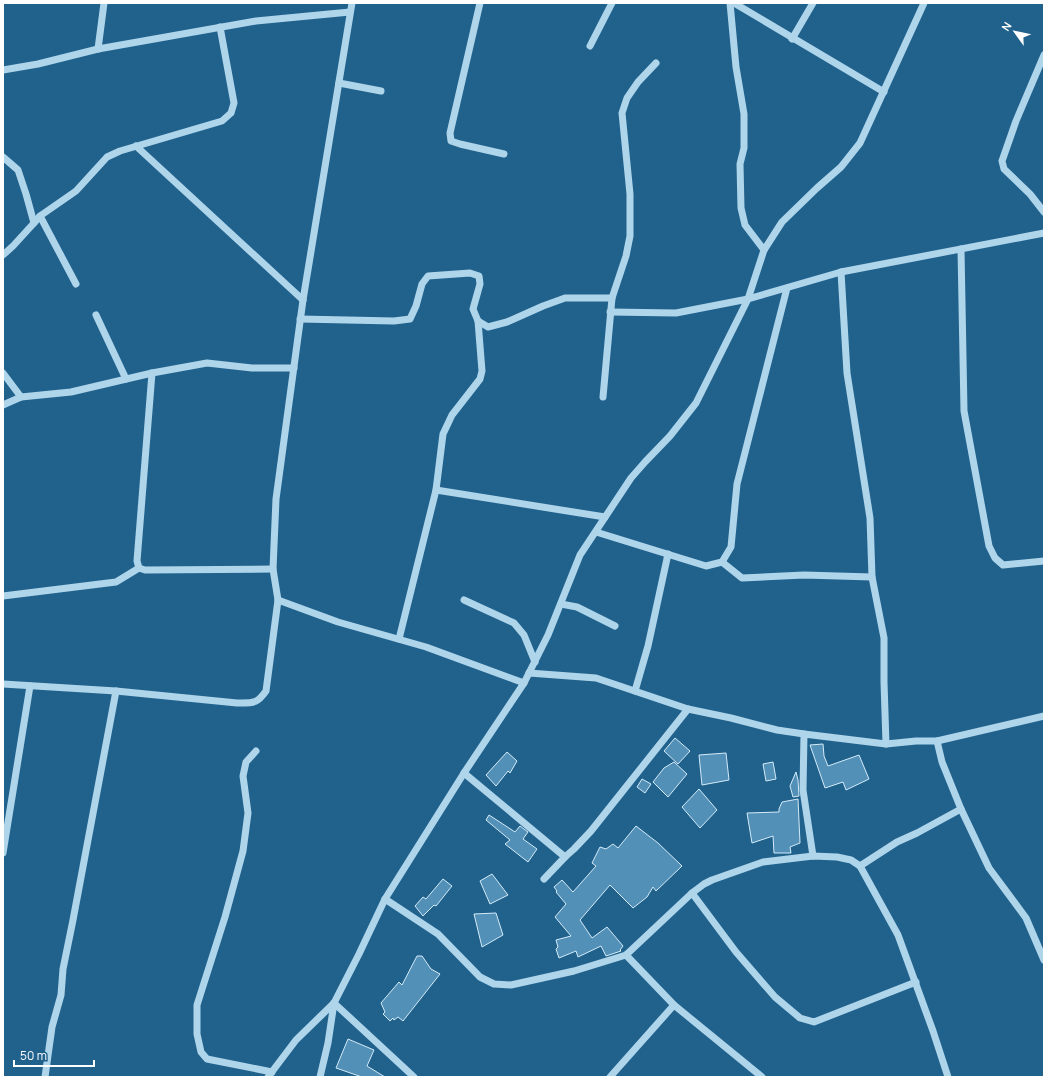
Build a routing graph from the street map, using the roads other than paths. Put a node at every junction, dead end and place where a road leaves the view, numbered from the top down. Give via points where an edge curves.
1 (104, 3) edge
2 (352, 3) edge
3 (480, 3) edge
4 (612, 3) edge
5 (730, 3) edge
6 (734, 3) edge
7 (812, 3) edge
8 (924, 3) edge
9 (350, 12) junction
10 (220, 27) junction
11 (792, 39) junction
12 (590, 46) dead end
13 (98, 49) junction
14 (1044, 54) edge
15 (656, 63) dead end
16 (3, 70) edge
17 (339, 83) junction
18 (381, 91) dead end
19 (884, 92) junction
20 (136, 146) junction
21 (504, 154) dead end
22 (3, 157) edge
23 (1044, 212) edge
24 (40, 216) junction
25 (34, 223) junction
26 (1044, 233) edge
27 (960, 249) junction
28 (764, 250) junction
29 (3, 255) edge
30 (841, 272) junction
31 (76, 284) dead end
32 (788, 288) junction
33 (612, 298) junction
34 (748, 299) junction
35 (303, 300) junction
36 (610, 312) junction
37 (96, 315) dead end
38 (300, 319) junction
39 (478, 321) junction
40 (294, 368) junction
41 (3, 373) edge
42 (152, 373) junction
43 (126, 379) junction
44 (21, 397) junction
45 (603, 397) dead end
46 (3, 405) edge
47 (436, 490) junction
48 (605, 518) junction
49 (596, 532) junction
50 (668, 554) junction
51 (1044, 561) edge
52 (722, 562) junction
53 (139, 568) junction
54 (273, 569) junction
55 (872, 578) junction
56 (3, 596) edge
57 (278, 600) junction
58 (464, 600) dead end
59 (561, 604) junction
60 (615, 626) dead end
61 (399, 639) junction
62 (535, 662) junction
63 (529, 673) junction
64 (524, 683) junction
65 (3, 684) edge
66 (30, 686) junction
67 (116, 692) junction
68 (635, 692) junction
69 (688, 709) junction
70 (1044, 716) edge
71 (804, 734) junction
72 (937, 742) junction
73 (886, 744) junction
74 (256, 751) dead end
75 (464, 772) junction
76 (961, 809) junction
77 (3, 853) edge
78 (564, 856) junction
79 (813, 856) junction
80 (860, 866) junction
81 (544, 880) dead end
82 (692, 893) junction
83 (385, 899) junction
84 (626, 955) junction
85 (1044, 960) edge
86 (916, 982) junction
87 (334, 1003) junction
88 (674, 1005) junction
89 (270, 1074) edge
90 (45, 1077) edge
91 (320, 1077) edge
92 (414, 1077) edge
93 (610, 1077) edge
94 (762, 1077) edge
95 (948, 1077) edge

1 - 13 street
2 - 9 street
3 - 21 street via 450,133 452,141
4 - 12 street
5 - 28 street via 736,67 744,114 744,148 740,164 741,208 745,225
6 - 11 street
7 - 11 street
8 - 19 street
9 - 10 street
9 - 17 street
10 - 13 street
10 - 20 street via 234,103 231,114 222,121
11 - 19 street
13 - 16 street
14 - 23 street via 1002,161 1004,169 1030,194
15 - 33 street via 638,82 627,98 622,112 630,194 630,236
17 - 18 street
17 - 35 street
19 - 28 street via 860,143 841,167 782,222
20 - 24 street via 107,157 76,191
20 - 35 street
22 - 25 street via 18,170
24 - 25 street
24 - 31 street
25 - 29 street
26 - 27 street
27 - 30 street
27 - 51 street via 964,411 989,546 995,558 1003,565
28 - 34 street
30 - 32 street
30 - 55 street via 847,373 870,518
32 - 34 street
32 - 52 street via 737,484 732,547
33 - 36 street
33 - 39 street via 564,298 507,322 488,326
34 - 36 street via 676,313
34 - 48 street via 696,403 631,478
35 - 38 street
36 - 45 street
37 - 43 street
38 - 39 street via 410,319 422,284 428,276 470,273 479,276 480,284 473,309
38 - 40 street
39 - 47 street via 482,371 480,379 447,424
40 - 42 street via 207,364
40 - 54 street via 276,499
41 - 44 street
42 - 43 street
42 - 53 street via 137,561
43 - 44 street via 70,392
44 - 46 street
47 - 48 street
47 - 61 street
48 - 49 street
49 - 50 street
49 - 59 street via 580,555
50 - 52 street via 706,566
50 - 68 street
52 - 55 street via 742,578 804,575
53 - 54 street
53 - 56 street via 116,582
54 - 57 street
55 - 73 street via 884,638
57 - 61 street via 338,622
57 - 67 street via 266,691 260,700 237,703
58 - 62 street via 514,623 524,635
59 - 60 street via 577,608
59 - 62 street
61 - 64 street
62 - 63 street
63 - 64 street
63 - 68 street via 596,678
64 - 75 street
65 - 66 street
66 - 67 street
66 - 77 street
67 - 90 street via 68,938 61,995 52,1027
68 - 69 street
69 - 71 street
69 - 78 street via 590,831
70 - 72 street
71 - 73 street
71 - 79 street via 803,790
72 - 73 street
72 - 76 street via 942,762
74 - 89 street via 246,762 243,776 248,812 243,851 197,1005 197,1034 201,1052 207,1059
75 - 78 street
75 - 83 street
76 - 80 street via 897,842
76 - 85 street via 989,868 1026,918
78 - 81 street
79 - 80 street via 837,856
79 - 82 street via 763,862 712,880
80 - 86 street via 898,935
82 - 84 street
82 - 86 street via 755,974 775,997 800,1018 814,1022
83 - 84 street via 438,934 480,977 494,984 511,985 574,971
83 - 87 street
84 - 88 street
86 - 95 street
87 - 89 street via 296,1040
87 - 91 street
87 - 92 street
88 - 93 street
88 - 94 street

